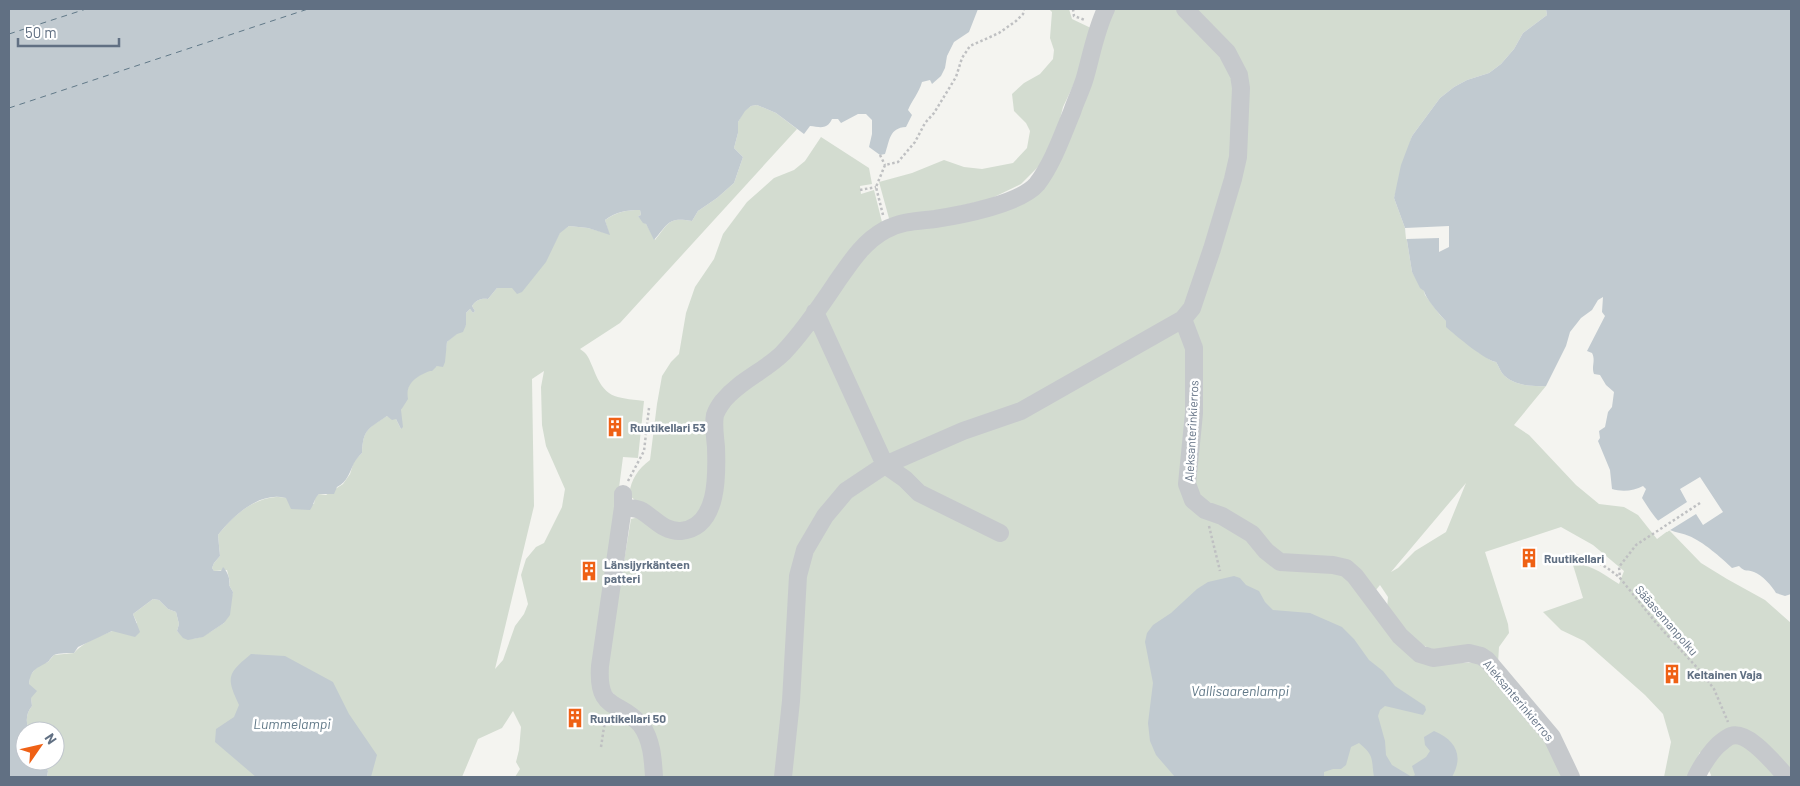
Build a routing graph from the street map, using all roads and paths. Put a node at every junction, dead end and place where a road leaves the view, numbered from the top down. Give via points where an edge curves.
1 (1024, 9) edge
2 (1073, 9) edge
3 (1106, 9) edge
4 (1185, 9) edge
5 (1098, 25) junction
6 (880, 155) dead end
7 (886, 165) junction
8 (876, 187) junction
9 (860, 190) dead end
10 (886, 229) junction
11 (815, 312) junction
12 (1183, 319) junction
13 (649, 408) dead end
14 (885, 465) junction
15 (623, 501) junction
16 (1700, 503) dead end
17 (1205, 510) junction
18 (1000, 533) dead end
19 (1576, 555) dead end
20 (1220, 571) dead end
21 (1620, 578) junction
22 (615, 706) junction
23 (1732, 736) junction
24 (602, 747) dead end
25 (654, 777) edge
26 (783, 777) edge
27 (1571, 777) edge
28 (1696, 777) edge
29 (1786, 777) edge

1 - 7 path via 1016,21 999,33 970,46 956,77 915,142 898,162
2 - 5 path via 1074,16
3 - 5 lane
4 - 12 lane via 1227,52 1239,75 1241,88 1238,157 1233,179 1192,308
5 - 10 lane via 1086,76 1054,155 1035,186 1018,197 986,209 903,222
6 - 7 path
7 - 8 path
8 - 9 path
8 - 10 path
10 - 11 lane via 862,247
11 - 14 lane
11 - 15 lane via 781,355 732,392 719,406 714,424 715,486 703,520 688,529 674,531 658,525 641,510
12 - 14 lane via 1021,411 963,431
12 - 17 lane, Aleksanterinkierros via 1194,348 1194,413 1187,484 1193,500
13 - 15 path via 644,450 629,476
14 - 18 lane via 919,493
14 - 26 lane via 846,490 825,516 805,550 798,576
15 - 22 lane via 599,679 602,693
16 - 21 path via 1636,545 1619,567
17 - 20 path
17 - 27 lane, Aleksanterinkierros via 1252,534 1280,562 1333,564 1346,568 1404,640 1420,654 1434,658 1469,653 1487,660 1552,737
19 - 21 path, Sääasemanpolku via 1588,557
21 - 23 path, Sääasemanpolku via 1714,689
22 - 24 path via 604,727
22 - 25 lane via 634,718 644,731 651,750
23 - 28 lane via 1714,749
23 - 29 lane via 1745,738 1767,755

